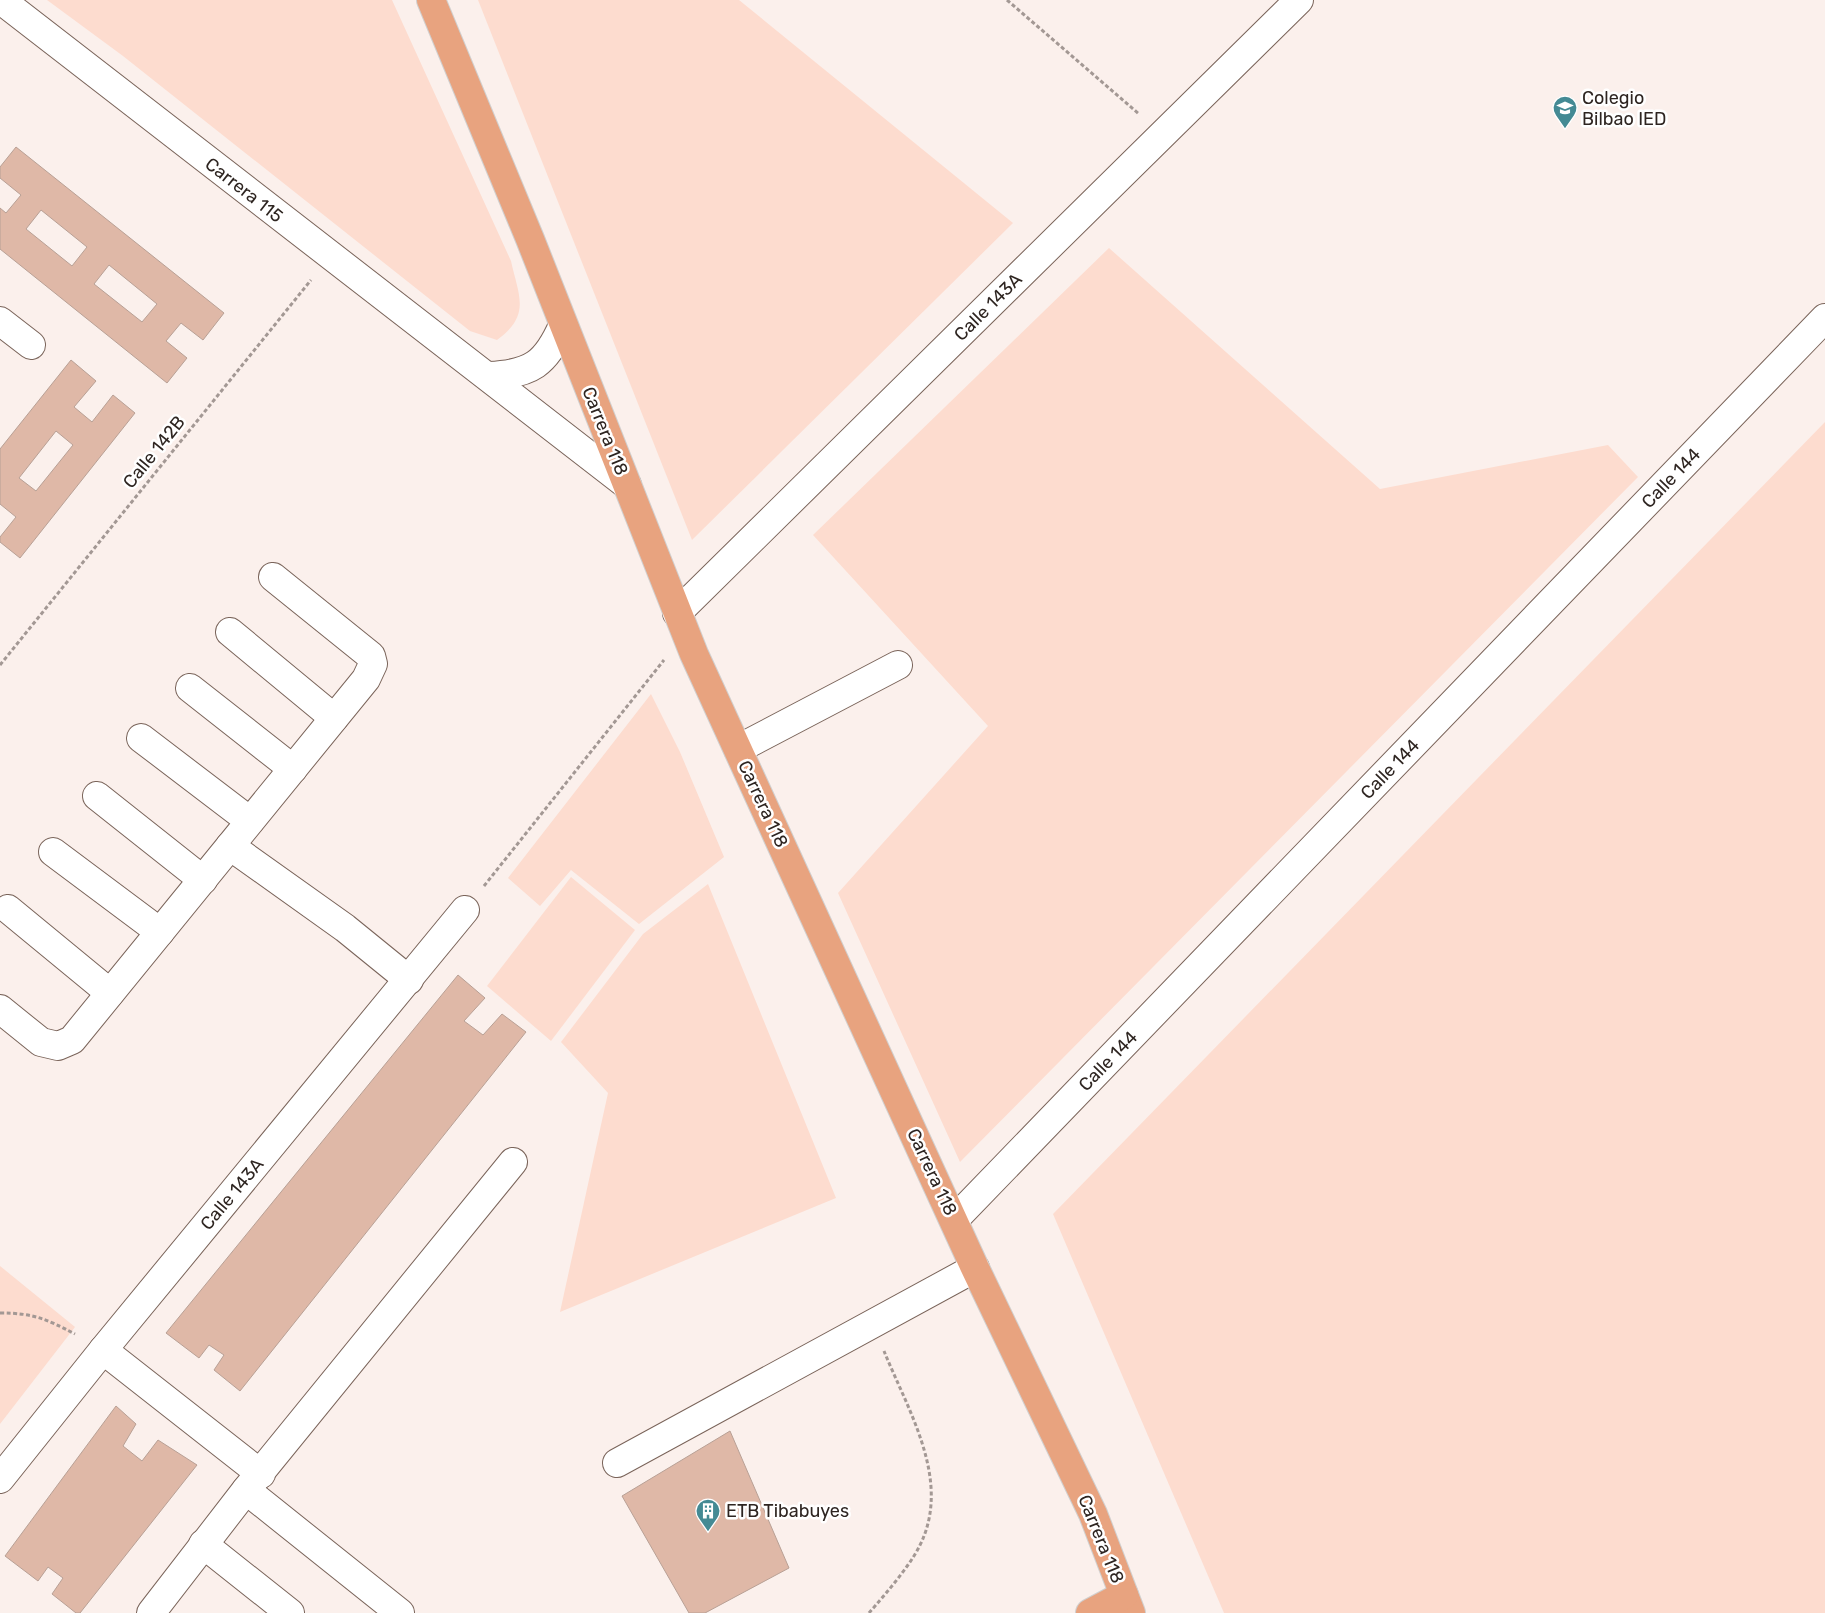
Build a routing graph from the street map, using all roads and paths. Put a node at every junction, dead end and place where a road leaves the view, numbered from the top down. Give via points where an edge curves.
1 (1, 0) edge
2 (431, 0) edge
3 (1007, 0) edge
4 (1299, 0) edge
5 (1162, 134) junction
6 (330, 257) junction
7 (1825, 318) edge
8 (0, 321) edge
9 (563, 325) junction
10 (31, 345) dead end
11 (489, 376) junction
12 (627, 485) junction
13 (273, 578) dead end
14 (681, 623) junction
15 (230, 632) dead end
16 (898, 664) dead end
17 (0, 665) edge
18 (190, 688) dead end
19 (334, 718) junction
20 (141, 738) dead end
21 (738, 749) junction
22 (293, 769) junction
23 (97, 796) dead end
24 (250, 822) junction
25 (230, 846) junction
26 (53, 852) dead end
27 (203, 880) junction
28 (8, 909) dead end
29 (465, 910) joint
30 (160, 932) junction
31 (409, 980) junction
32 (110, 993) junction
33 (0, 1009) edge
34 (513, 1162) dead end
35 (954, 1220) junction
36 (975, 1268) junction
37 (0, 1313) edge
38 (873, 1323) junction
39 (103, 1350) junction
40 (617, 1463) dead end
41 (0, 1479) edge
42 (254, 1482) junction
43 (203, 1544) junction
44 (1128, 1604) edge
45 (161, 1609) edge
46 (290, 1613) edge
47 (400, 1613) edge
48 (869, 1613) edge
49 (1090, 1613) edge

1 - 6 street, Carrera 115
2 - 9 main road, Carrera 118
3 - 5 path
4 - 5 street, Calle 143A
5 - 14 street, Calle 143A
6 - 11 street, Carrera 115
6 - 17 path, Calle 142B
7 - 35 street, Calle 144
8 - 10 street
9 - 11 street via 553,347 536,365 514,375
9 - 12 main road, Carrera 118
11 - 12 street, Carrera 115
12 - 14 main road, Carrera 118
13 - 19 street via 371,656 373,664 366,679
14 - 21 main road, Carrera 118
14 - 29 path
15 - 19 street
16 - 21 street
18 - 22 street
19 - 22 street
20 - 24 street
21 - 35 main road, Carrera 118
22 - 24 street
23 - 27 street
24 - 25 street
25 - 27 street
25 - 31 street via 345,928
26 - 30 street
27 - 30 street
28 - 32 street
29 - 31 street, Calle 143A
30 - 32 street
31 - 39 street, Calle 143A
32 - 33 street via 72,1040 58,1046 41,1042
34 - 42 street
35 - 36 main road, Carrera 118
36 - 38 street
36 - 44 main road, Carrera 118 via 1093,1514
37 - 39 path via 44,1318
38 - 40 street
38 - 48 path via 929,1463 933,1498 924,1536 898,1578
39 - 41 street, Calle 143A
39 - 42 street
42 - 43 street
42 - 47 street
43 - 45 street
43 - 46 street
44 - 49 main road

